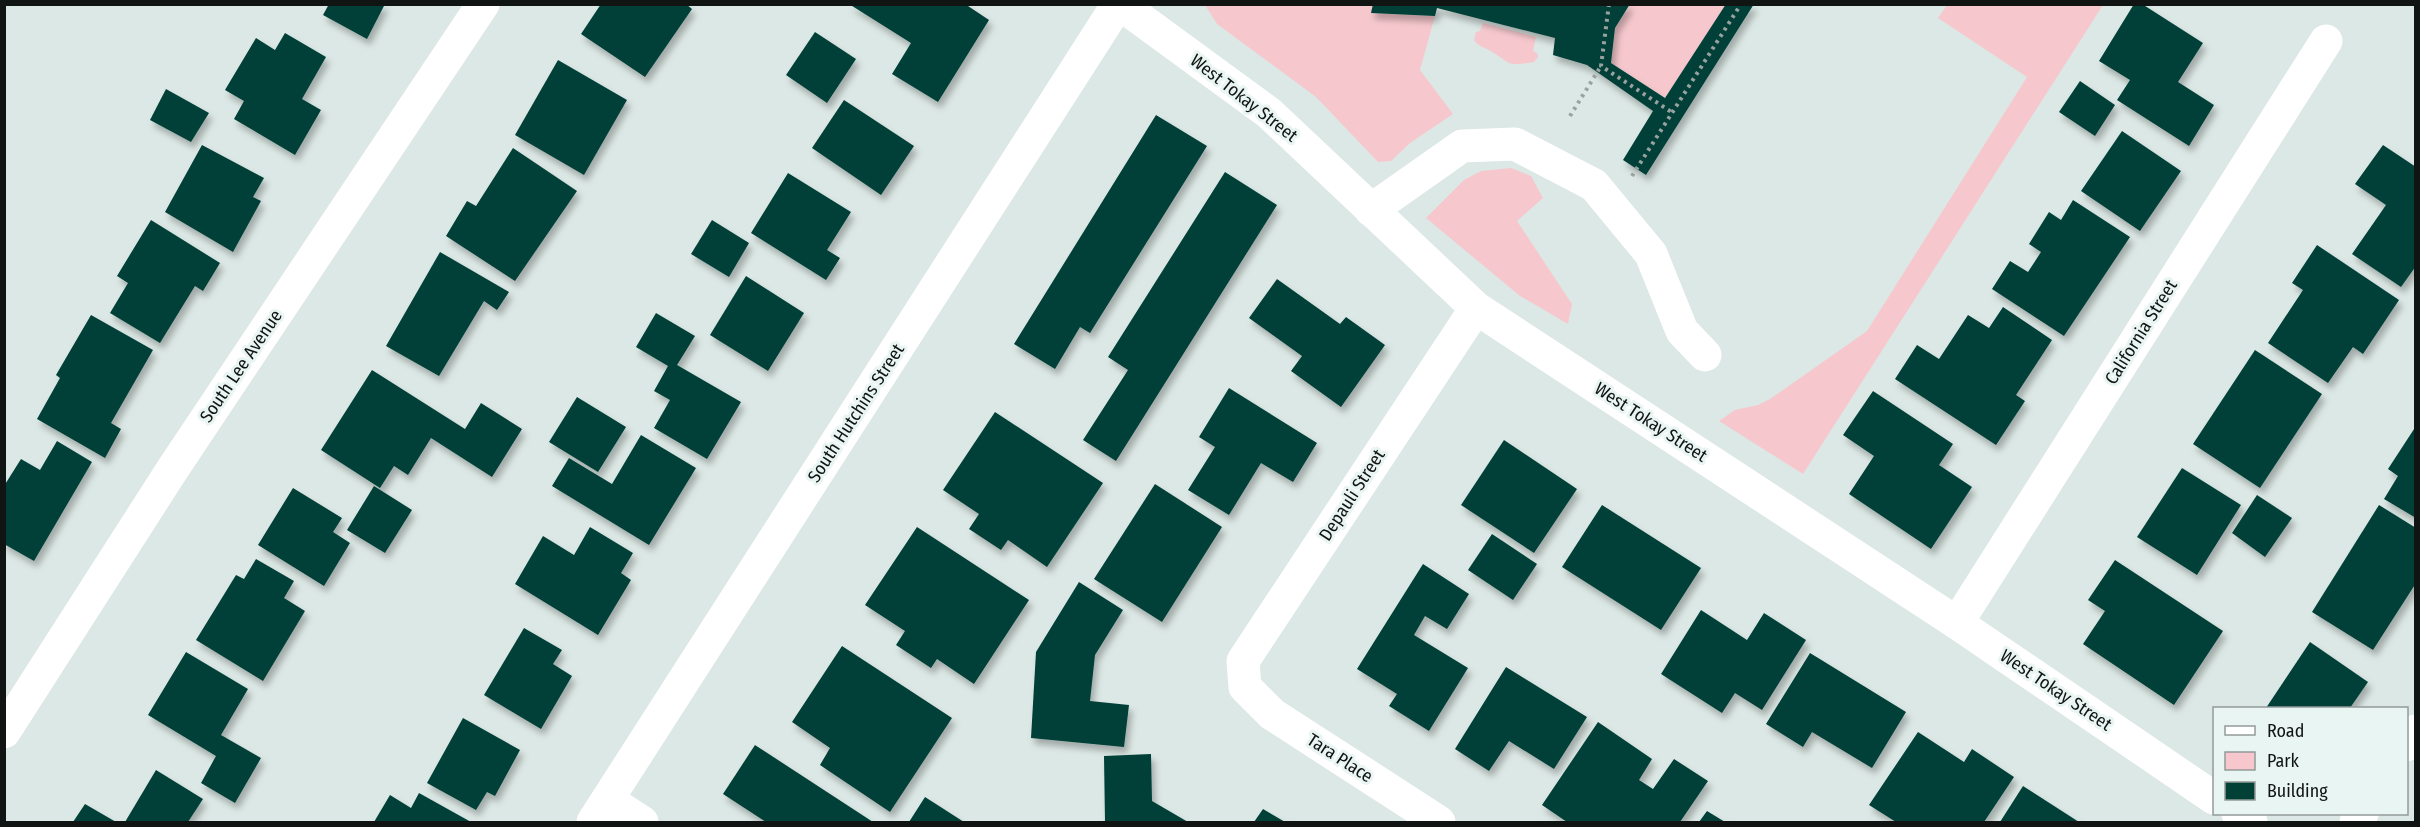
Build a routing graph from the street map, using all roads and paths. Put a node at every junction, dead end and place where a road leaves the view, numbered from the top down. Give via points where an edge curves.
1 (483, 4) edge
2 (1119, 4) edge
3 (1609, 4) edge
4 (1741, 4) edge
5 (2326, 41) dead end
6 (1601, 66) junction
7 (1673, 113) junction
8 (1569, 116) dead end
9 (1613, 207) junction
10 (1371, 210) junction
11 (1476, 308) junction
12 (1705, 355) dead end
13 (1957, 623) junction
14 (1245, 687) joint
15 (4, 732) edge
16 (2213, 797) edge
17 (600, 811) edge
18 (642, 822) edge
19 (1439, 822) edge

1 - 15 street, South Lee Avenue via 172,470
2 - 10 street, West Tokay Street via 1269,113
2 - 17 street, South Hutchins Street
3 - 6 path
4 - 7 path
5 - 13 street, California Street
6 - 7 path
6 - 8 path
7 - 9 path
9 - 10 street via 1594,185 1515,144 1462,146
9 - 12 street via 1651,254 1682,331
10 - 11 street, West Tokay Street
11 - 13 street, West Tokay Street
11 - 14 street, Depauli Street via 1243,661
13 - 16 street, West Tokay Street
14 - 19 street, Tara Place via 1272,714
17 - 18 street

